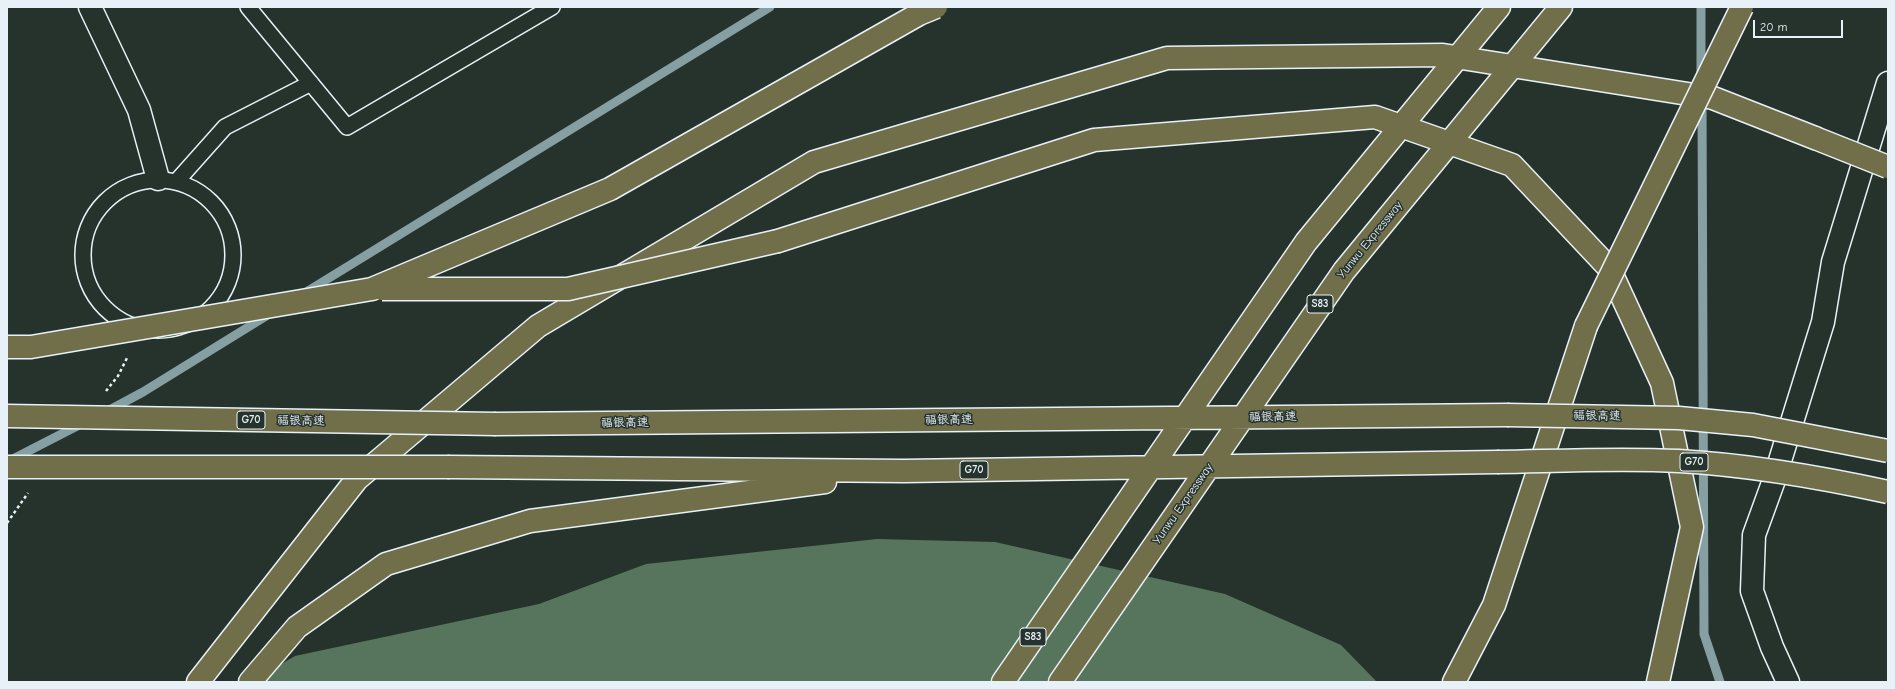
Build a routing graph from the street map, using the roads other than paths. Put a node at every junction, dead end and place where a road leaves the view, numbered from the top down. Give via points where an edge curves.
1 (90, 7) edge
2 (248, 7) edge
3 (552, 7) edge
4 (936, 7) edge
5 (1500, 7) edge
6 (1561, 7) edge
7 (1742, 7) edge
8 (311, 83) junction
9 (1888, 83) edge
10 (1888, 167) edge
11 (167, 180) junction
12 (372, 289) junction
13 (7, 347) edge
14 (7, 416) edge
15 (1888, 451) edge
16 (7, 467) edge
17 (904, 471) junction
18 (1888, 492) edge
19 (198, 682) edge
20 (250, 682) edge
21 (1003, 682) edge
22 (1060, 682) edge
23 (1454, 682) edge
24 (1658, 682) edge
25 (1788, 682) edge

1 - 11 street via 139,110
2 - 8 lane
3 - 8 lane via 347,127
4 - 12 highway, bridge via 919,14 610,189
5 - 21 highway, S83 via 1306,242
6 - 22 highway, Yunwu Expressway / S83 via 1344,271
7 - 23 highway, bridge via 1586,326 1494,605
8 - 11 lane via 225,127
9 - 25 street via 1833,262 1823,322 1774,480 1754,535 1752,590 1772,647
10 - 19 highway, bridge via 1713,98 1443,55 1167,58 814,162 538,326 526,336 357,479
11 - 11 lane via 140,182 123,188 108,199 87,229 83,247 83,265 96,299 108,312 141,329 159,331 194,322 209,311 221,297 230,281 234,263 234,245 221,211 193,188
12 - 13 highway, bridge via 31,347
12 - 24 highway, bridge via 568,289 778,241 1094,140 1375,118 1512,165 1609,268 1662,383 1692,527
14 - 15 highway, 福银高速 / G70, bridge via 496,424 1507,415 1679,418 1753,425
16 - 17 highway, G70, bridge
17 - 18 highway, G70, bridge via 1678,461 1757,468
17 - 20 highway via 530,521 386,564 297,627

